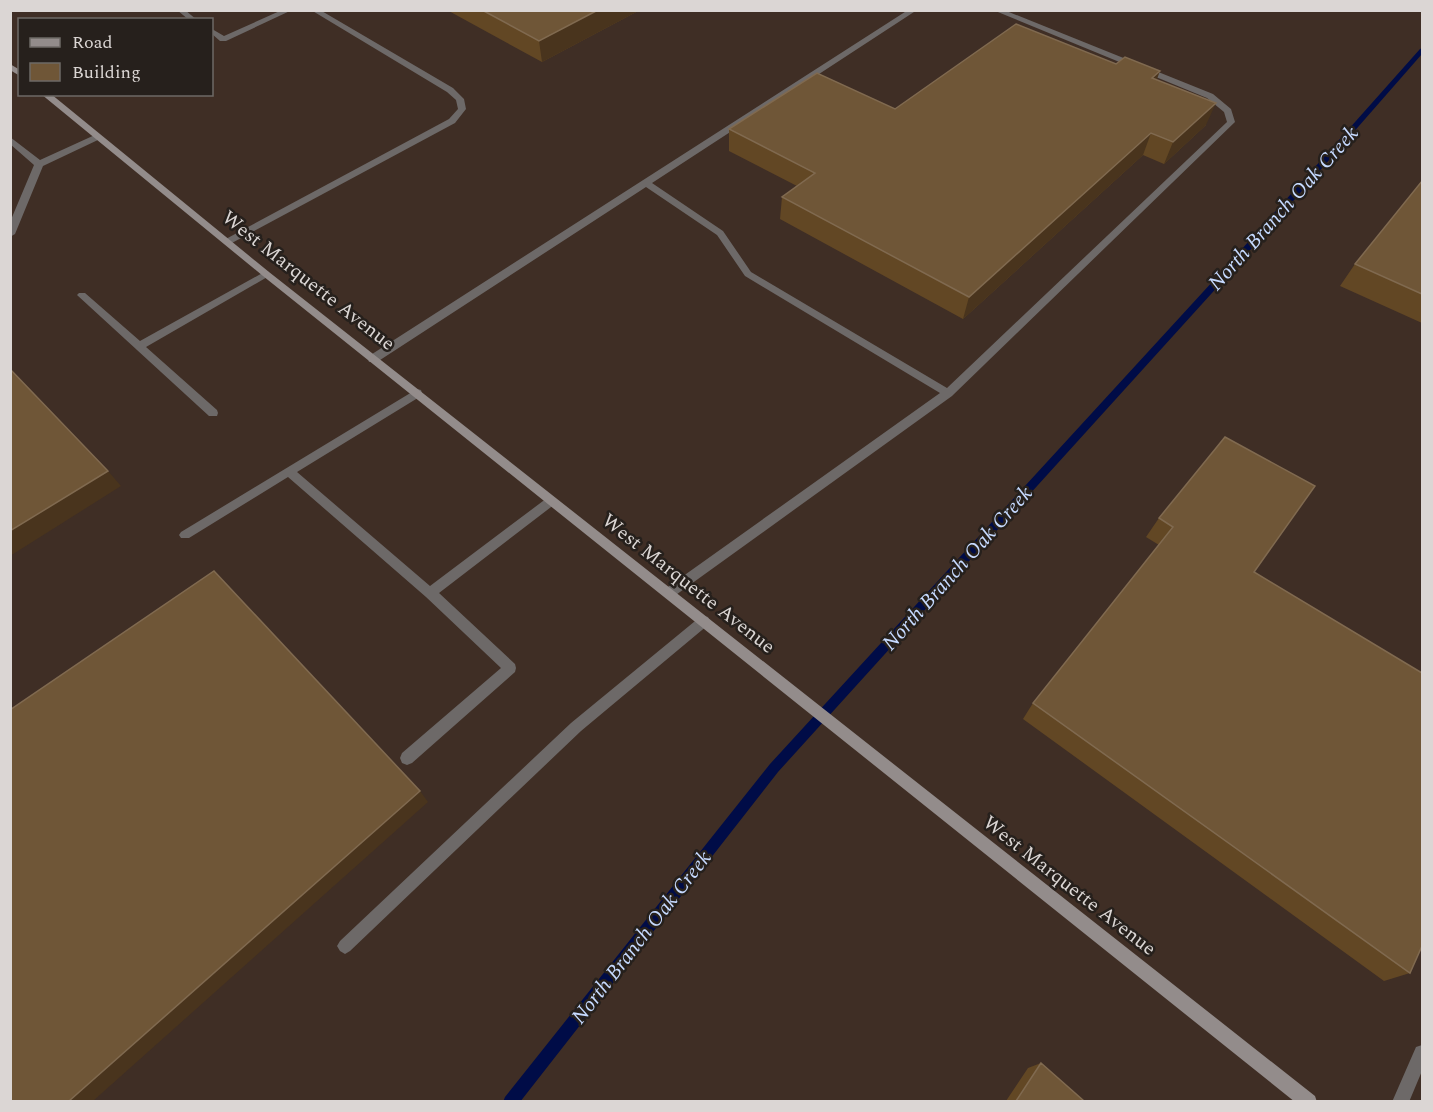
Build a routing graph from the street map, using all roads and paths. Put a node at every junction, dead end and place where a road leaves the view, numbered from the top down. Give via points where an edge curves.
1 (289, 10) edge
2 (314, 10) edge
3 (914, 10) edge
4 (996, 10) edge
5 (213, 32) edge
6 (47, 96) edge
7 (97, 137) junction
8 (10, 139) edge
9 (39, 164) junction
10 (646, 183) junction
11 (10, 234) edge
12 (227, 243) junction
13 (267, 274) junction
14 (82, 296) dead end
15 (140, 346) junction
16 (374, 359) junction
17 (417, 393) junction
18 (948, 393) junction
19 (213, 413) dead end
20 (290, 472) junction
21 (551, 501) junction
22 (185, 535) dead end
23 (430, 593) junction
24 (669, 593) junction
25 (704, 621) junction
26 (407, 758) dead end
27 (345, 946) dead end
28 (1422, 1053) edge
29 (1309, 1101) edge
30 (1400, 1101) edge

1 - 5 lane via 223,39
2 - 12 lane via 450,90 460,99 462,109 452,121
3 - 10 lane
4 - 18 lane via 1210,96 1228,111 1231,122
6 - 7 street, West Marquette Avenue
7 - 9 lane
7 - 12 street, West Marquette Avenue
8 - 9 lane
9 - 11 lane
10 - 16 lane
10 - 18 lane via 720,233 748,274
12 - 13 street, West Marquette Avenue
13 - 15 lane
13 - 16 street, West Marquette Avenue
14 - 15 lane
15 - 19 lane
16 - 17 street, West Marquette Avenue
17 - 20 lane
17 - 21 street, West Marquette Avenue
18 - 24 lane
20 - 22 lane
20 - 23 lane
21 - 23 lane
21 - 24 street, West Marquette Avenue
23 - 26 lane via 510,668
24 - 25 street, West Marquette Avenue
25 - 27 lane via 576,727
25 - 29 street, West Marquette Avenue
28 - 30 lane

